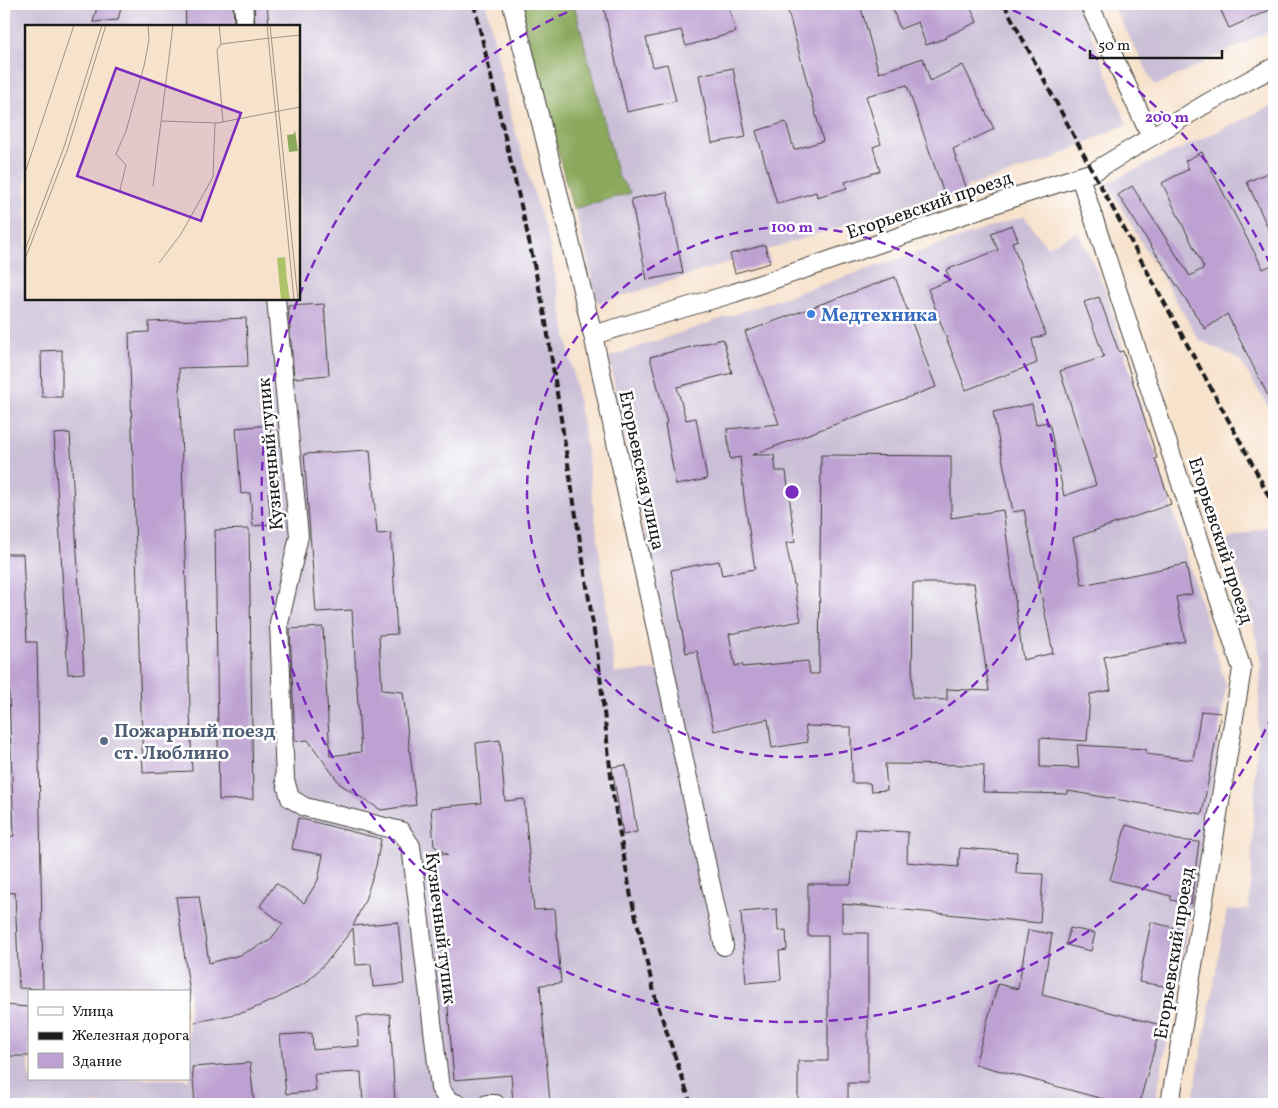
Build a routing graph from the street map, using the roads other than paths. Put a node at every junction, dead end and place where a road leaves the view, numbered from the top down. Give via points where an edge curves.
1 (243, 4) edge
2 (512, 4) edge
3 (1089, 4) edge
4 (245, 25) edge
5 (1274, 67) edge
6 (1151, 138) junction
7 (1080, 177) junction
8 (276, 300) edge
9 (593, 335) junction
10 (724, 946) dead end
11 (458, 1104) edge
12 (487, 1104) edge
13 (496, 1104) edge
14 (1170, 1104) edge

1 - 4 street
2 - 9 street, Егорьевская улица
3 - 6 street
5 - 6 street, Егорьевский проезд
6 - 7 street, Егорьевский проезд
7 - 9 street, Егорьевский проезд via 1015,196 734,294
7 - 14 street, Егорьевский проезд via 1242,669
8 - 11 street, Кузнечный тупик via 299,536 279,623 285,780 290,798 305,807 401,831 411,846 440,1088 448,1100
9 - 10 street, Егорьевская улица
12 - 13 street

